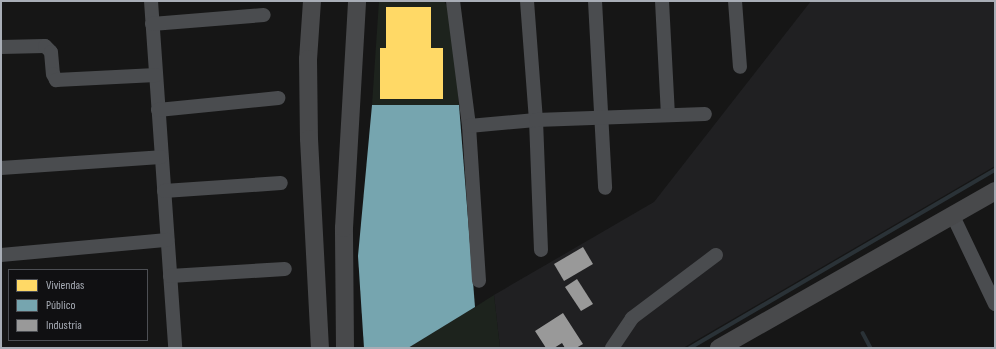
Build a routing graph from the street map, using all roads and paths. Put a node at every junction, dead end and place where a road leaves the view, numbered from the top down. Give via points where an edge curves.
1 (151, 1) edge
2 (312, 1) edge
3 (357, 1) edge
4 (453, 1) edge
5 (527, 1) edge
6 (595, 1) edge
7 (662, 1) edge
8 (736, 1) edge
9 (264, 15) dead end
10 (152, 24) junction
11 (1, 47) edge
12 (740, 67) dead end
13 (156, 75) junction
14 (278, 98) dead end
15 (158, 110) junction
16 (705, 114) dead end
17 (668, 115) junction
18 (602, 117) junction
19 (536, 120) junction
20 (469, 126) junction
21 (161, 157) junction
22 (1, 168) edge
23 (281, 183) dead end
24 (605, 188) dead end
25 (164, 191) junction
26 (995, 191) edge
27 (952, 214) junction
28 (167, 240) junction
29 (541, 250) dead end
30 (1, 255) edge
31 (716, 256) dead end
32 (285, 269) dead end
33 (170, 276) junction
34 (480, 281) dead end
35 (994, 298) edge
36 (728, 346) edge
37 (175, 348) edge
38 (320, 348) edge
39 (345, 348) edge
40 (612, 348) edge

1 - 10 street
2 - 38 main road via 308,59 309,139
3 - 39 main road via 344,228
4 - 20 street
5 - 19 street
6 - 18 street
7 - 17 street
8 - 12 street
9 - 10 street
10 - 13 street
11 - 13 street via 45,46 51,52 52,74 56,80
13 - 15 street
14 - 15 street
15 - 21 street
16 - 17 street
17 - 18 street
18 - 19 street
18 - 24 street
19 - 20 street
19 - 29 street
20 - 34 street
21 - 22 street
21 - 25 street
23 - 25 street
25 - 28 street
26 - 27 main road
27 - 35 street
27 - 36 main road
28 - 30 street
28 - 33 street
31 - 40 street via 632,318
32 - 33 street
33 - 37 street

